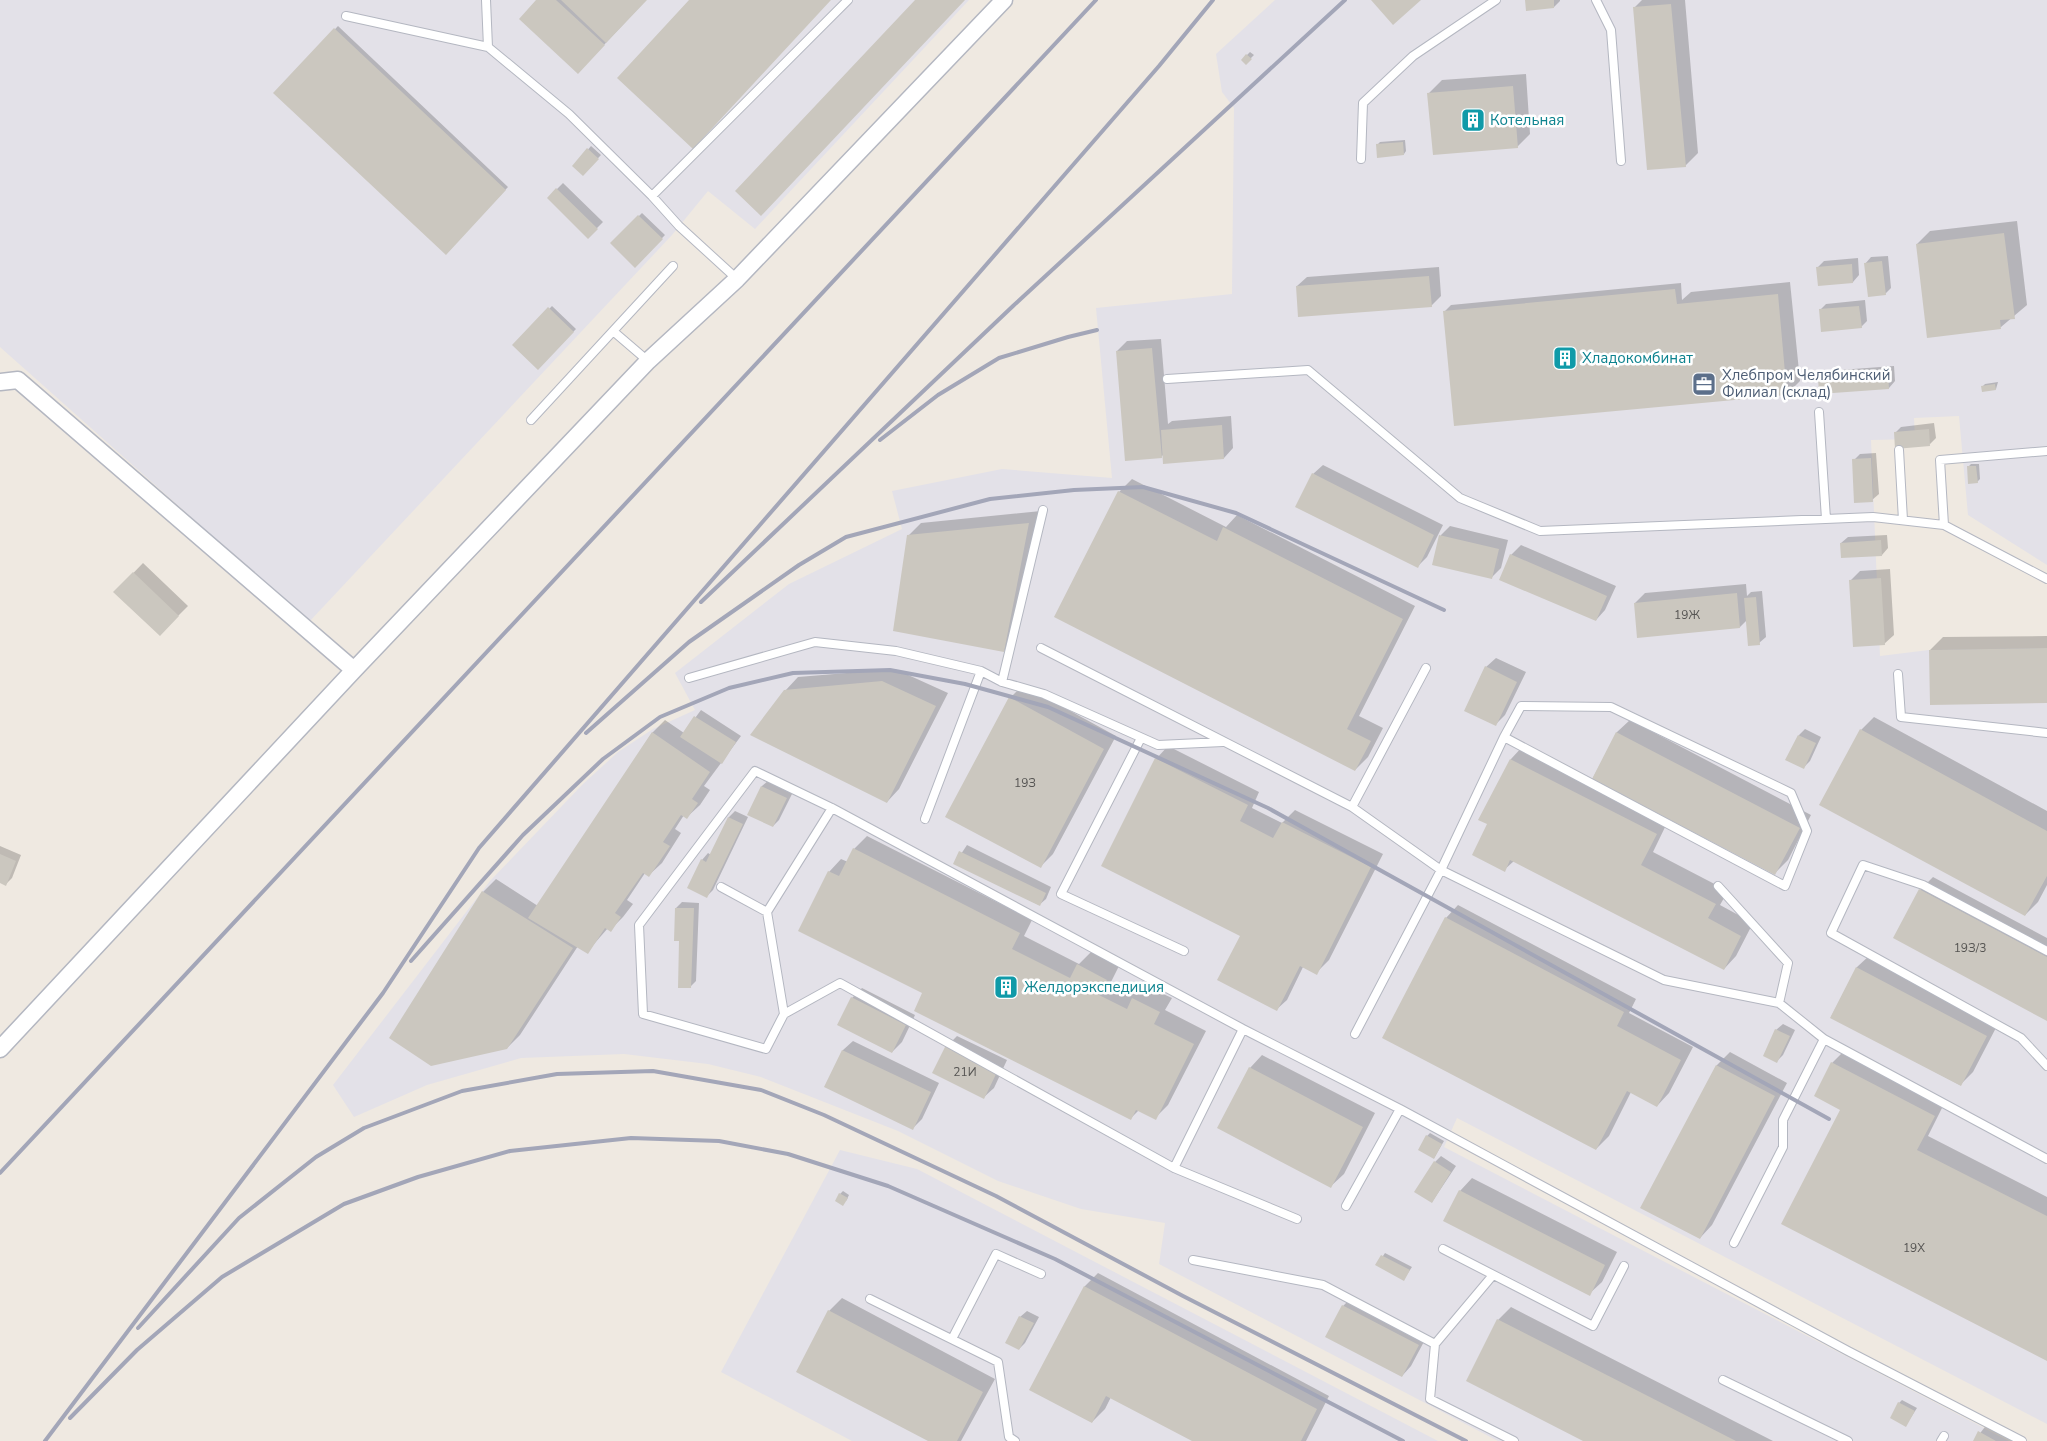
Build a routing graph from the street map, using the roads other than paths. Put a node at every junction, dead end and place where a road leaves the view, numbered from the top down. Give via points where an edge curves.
1 (486, 0) edge
2 (848, 0) edge
3 (1004, 0) edge
4 (1496, 0) edge
5 (1596, 0) edge
6 (346, 16) dead end
7 (488, 47) junction
8 (1360, 159) dead end
9 (1621, 161) dead end
10 (652, 196) junction
11 (673, 266) dead end
12 (737, 279) junction
13 (613, 331) junction
14 (648, 361) junction
15 (1167, 379) dead end
16 (0, 382) edge
17 (1819, 412) dead end
18 (531, 420) dead end
19 (1899, 450) dead end
20 (2047, 451) edge
21 (1043, 510) dead end
22 (1826, 519) junction
23 (1903, 520) junction
24 (1944, 525) junction
25 (2047, 579) edge
26 (1041, 648) dead end
27 (1426, 668) dead end
28 (354, 670) junction
29 (981, 671) junction
30 (1898, 674) dead end
31 (689, 678) dead end
32 (1002, 682) junction
33 (2047, 733) edge
34 (1504, 737) junction
35 (1141, 738) junction
36 (1224, 742) junction
37 (1352, 807) junction
38 (832, 808) junction
39 (925, 819) dead end
40 (1442, 870) junction
41 (1718, 886) dead end
42 (721, 887) dead end
43 (767, 912) junction
44 (1184, 951) dead end
45 (2047, 951) edge
46 (1779, 1003) junction
47 (784, 1014) junction
48 (1243, 1028) junction
49 (1355, 1034) dead end
50 (1824, 1039) junction
51 (0, 1049) edge
52 (2047, 1066) edge
53 (1400, 1109) junction
54 (2047, 1159) edge
55 (1174, 1168) junction
56 (1346, 1206) dead end
57 (1297, 1219) dead end
58 (1734, 1242) dead end
59 (1442, 1249) dead end
60 (1193, 1260) dead end
61 (1624, 1266) dead end
62 (1041, 1274) dead end
63 (1493, 1275) junction
64 (870, 1299) dead end
65 (952, 1339) junction
66 (1435, 1344) junction
67 (1723, 1380) dead end
68 (1015, 1441) edge
69 (1514, 1441) edge
70 (1848, 1441) edge
71 (2022, 1441) edge

1 - 7 lane
2 - 10 lane
3 - 12 street
4 - 8 lane via 1413,56 1363,103
5 - 9 lane via 1610,30
6 - 7 lane
7 - 10 lane via 569,114
10 - 12 lane via 679,226
11 - 13 lane
12 - 14 street
13 - 14 lane
13 - 18 lane
14 - 28 street
15 - 22 lane via 1308,370 1460,498 1540,531
16 - 28 street via 18,380
17 - 22 lane
19 - 23 lane
20 - 24 lane via 1940,460
21 - 32 lane
22 - 23 lane via 1873,517
23 - 24 lane
24 - 25 lane
26 - 36 lane
27 - 37 lane
28 - 51 street
29 - 31 lane via 896,651 815,642
29 - 32 lane
29 - 39 lane
30 - 33 lane via 1901,717
32 - 35 lane via 1044,694
34 - 34 lane via 1521,706 1611,707 1791,794 1807,831 1785,886
34 - 40 lane
35 - 36 lane via 1158,745
35 - 44 lane via 1061,894
36 - 37 lane
37 - 40 lane
38 - 43 lane
38 - 47 lane via 756,771 639,925 643,1014 766,1049
38 - 48 lane
40 - 46 lane via 1664,980
40 - 49 lane
41 - 46 lane via 1788,963
42 - 43 lane
43 - 47 lane
45 - 52 lane via 1923,884 1863,865 1832,933 2021,1038
46 - 50 lane
47 - 55 lane via 840,983
48 - 53 lane
48 - 55 lane
50 - 54 lane
50 - 58 lane via 1783,1120 1782,1147
53 - 56 lane
53 - 71 lane via 1848,1351
55 - 57 lane
59 - 63 lane
60 - 66 lane via 1323,1285
61 - 63 lane via 1593,1326
62 - 65 lane via 996,1254
63 - 66 lane
64 - 65 lane
65 - 68 lane via 998,1362 1009,1438
66 - 69 lane via 1430,1399
67 - 70 lane

